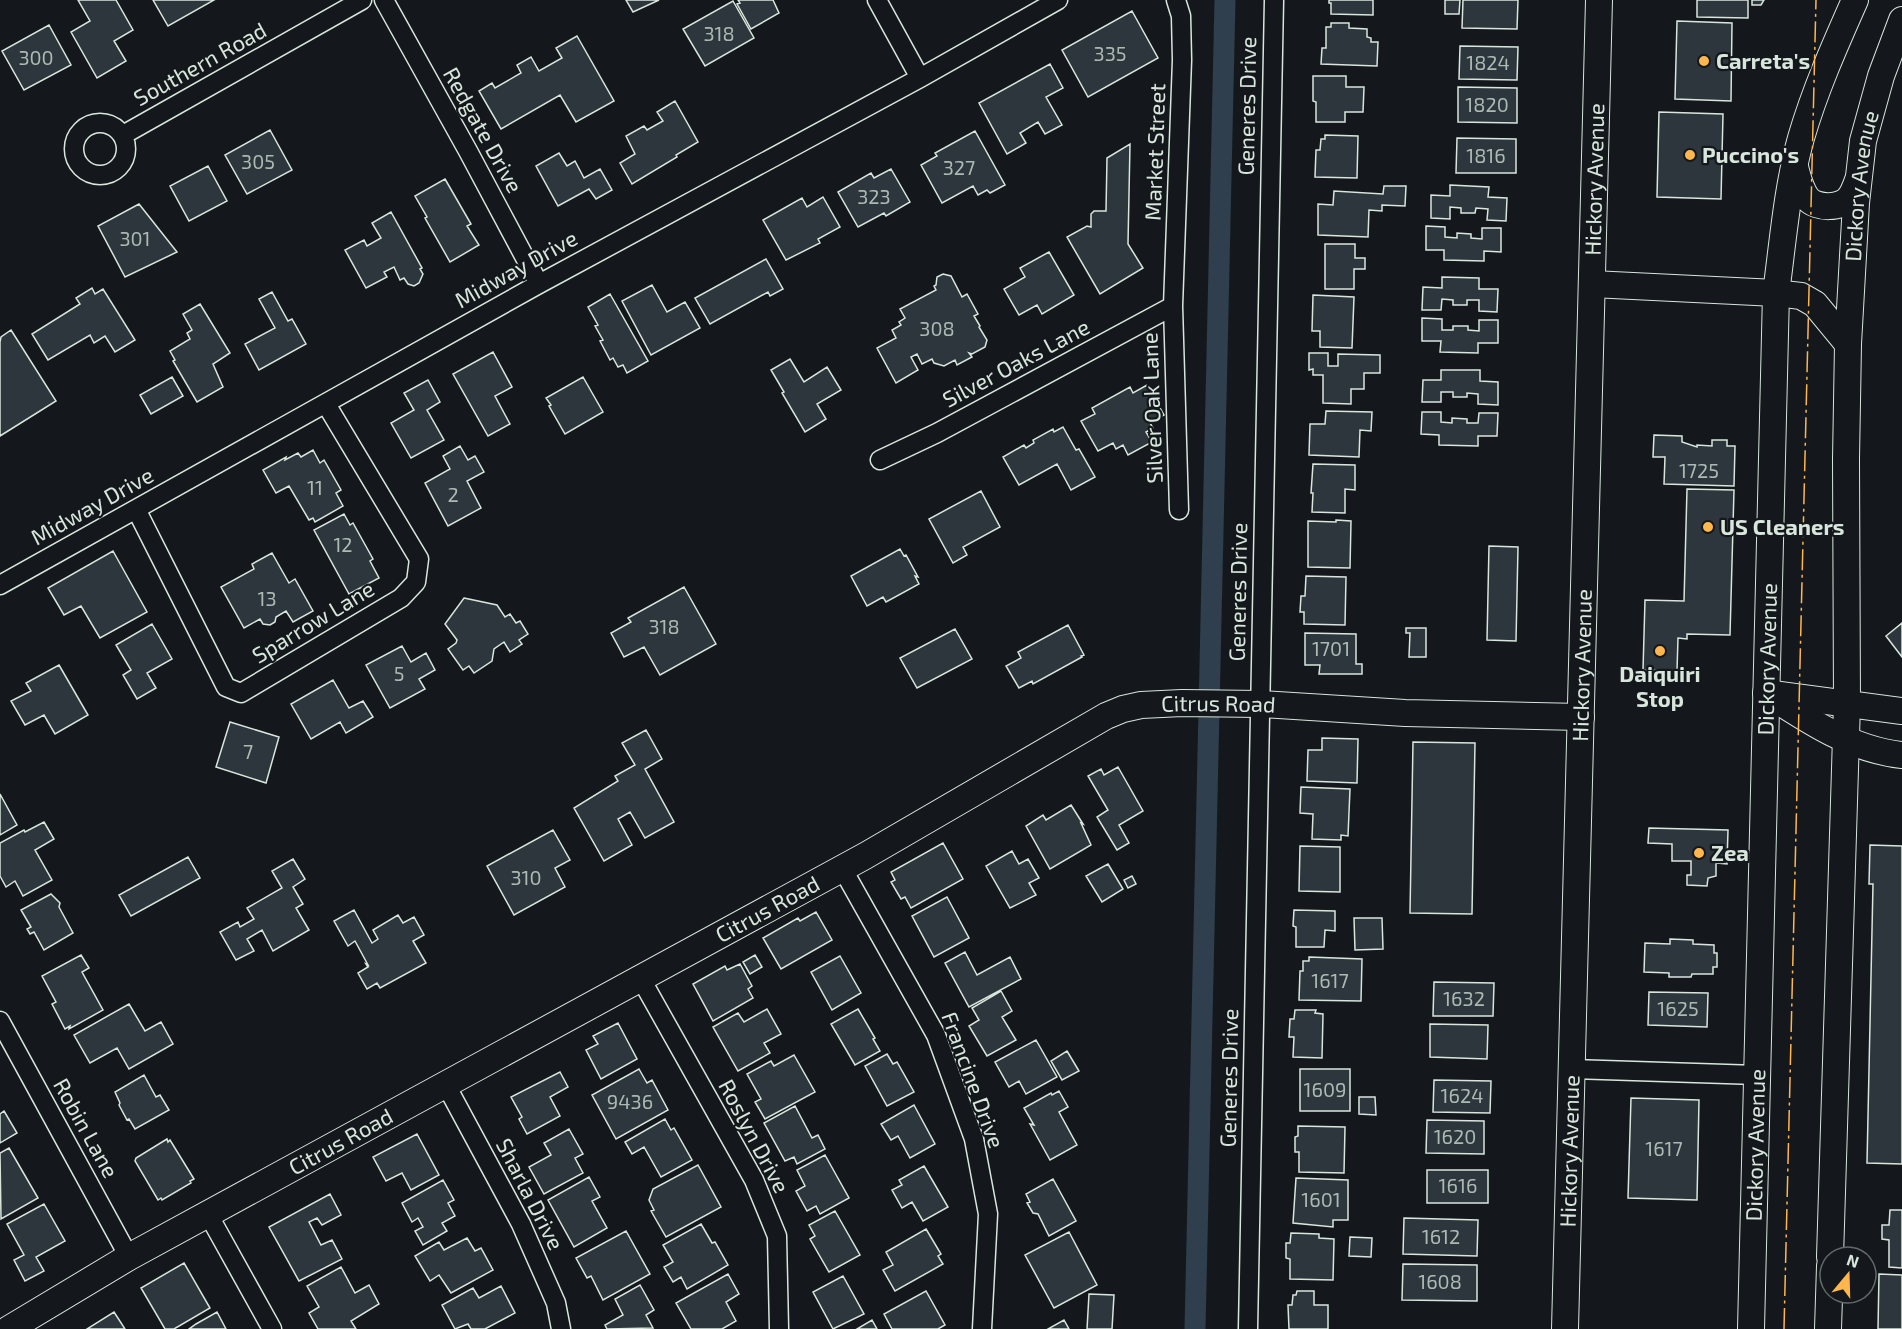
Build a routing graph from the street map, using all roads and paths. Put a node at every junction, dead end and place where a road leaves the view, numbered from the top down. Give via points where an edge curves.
1 (362, 0) edge
2 (384, 0) edge
3 (877, 0) edge
4 (1058, 0) edge
5 (1176, 0) edge
6 (1274, 0) edge
7 (1599, 0) edge
8 (1855, 0) edge
9 (1902, 20) edge
10 (920, 78) junction
11 (123, 135) dead end
12 (1795, 167) junction
13 (1859, 178) junction
14 (539, 284) junction
15 (1592, 284) junction
16 (1776, 292) junction
17 (1173, 306) junction
18 (1848, 344) junction
19 (326, 404) junction
20 (880, 460) dead end
21 (136, 509) junction
22 (1179, 510) dead end
23 (0, 585) edge
24 (1766, 693) junction
25 (1255, 704) junction
26 (1847, 704) junction
27 (1902, 711) edge
28 (1581, 717) junction
29 (1846, 738) junction
30 (1902, 755) edge
31 (842, 868) junction
32 (641, 979) junction
33 (0, 1021) edge
34 (1572, 1069) junction
35 (1757, 1075) junction
36 (446, 1085) junction
37 (208, 1214) junction
38 (1830, 1245) edge
39 (129, 1257) junction
40 (1829, 1305) edge
41 (9, 1329) edge
42 (272, 1329) edge
43 (561, 1329) edge
44 (779, 1329) edge
45 (982, 1329) edge
46 (1248, 1329) edge
47 (1565, 1329) edge
48 (1751, 1329) edge
49 (1828, 1329) edge

1 - 11 street, Southern Road
2 - 14 street, Redgate Drive
3 - 10 street
4 - 10 street, Midway Drive
5 - 17 street, Market Street via 1181,16 1182,60
6 - 25 street, Generes Drive
7 - 15 main road, Hickory Avenue
8 - 12 main road, Dickory Avenue via 1819,84
9 - 13 main road, Dickory Avenue via 1863,141
10 - 14 street, Midway Drive
12 - 13 main road via 1808,200 1822,206 1839,205 1850,199
12 - 16 main road, Dickory Avenue
13 - 18 main road, Dickory Avenue
14 - 19 street, Midway Drive
15 - 16 main road
15 - 28 main road, Hickory Avenue
16 - 18 main road via 1801,296 1815,304
16 - 24 main road, Dickory Avenue
17 - 20 street, Silver Oaks Lane
17 - 22 street, Silver Oak Lane
18 - 26 main road, Dickory Avenue
19 - 21 street, Midway Drive
19 - 21 street, Sparrow Lane via 419,559 416,582 401,598 241,693 226,687
21 - 23 street, Midway Drive
24 - 26 main road
24 - 29 main road via 1816,726
24 - 35 main road, Dickory Avenue
25 - 28 main road, Citrus Road via 1405,713
25 - 31 main road, Citrus Road via 1182,703 1123,709
25 - 46 street, Generes Drive
26 - 27 main road
26 - 29 main road, Dickory Avenue
28 - 34 main road, Hickory Avenue
29 - 30 main road via 1884,753
29 - 38 main road, Dickory Avenue
31 - 32 main road, Citrus Road
31 - 45 street, Francine Drive via 936,1035 974,1139 988,1214
32 - 36 main road, Citrus Road
32 - 44 street, Roslyn Drive via 754,1180 777,1236
33 - 39 street, Robin Lane
34 - 35 street
34 - 47 main road, Hickory Avenue
35 - 48 main road, Dickory Avenue
36 - 37 main road, Citrus Road
36 - 43 street, Sharla Drive via 521,1224 556,1303
37 - 39 main road, Citrus Road
37 - 42 street
39 - 41 main road, Citrus Road
40 - 49 main road

